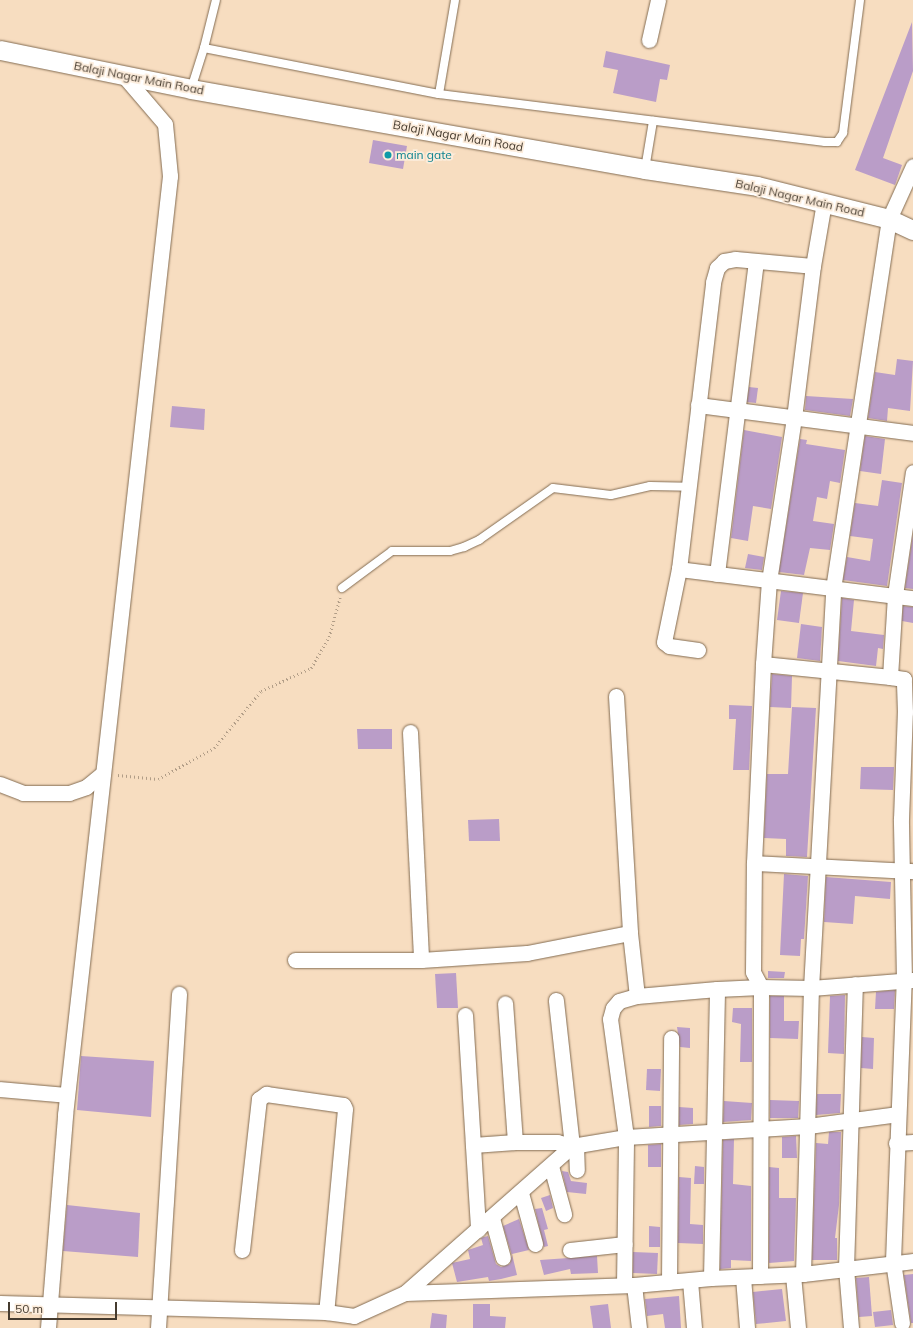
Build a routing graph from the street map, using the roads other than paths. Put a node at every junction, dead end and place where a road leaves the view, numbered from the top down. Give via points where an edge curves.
1 (216, 0) edge
2 (455, 0) edge
3 (658, 0) edge
4 (860, 0) edge
5 (649, 40) dead end
6 (204, 48) junction
7 (0, 50) edge
8 (124, 76) junction
9 (191, 89) junction
10 (439, 94) junction
11 (653, 121) junction
12 (913, 166) edge
13 (645, 169) junction
14 (824, 202) junction
15 (888, 219) junction
16 (913, 230) edge
17 (756, 261) junction
18 (813, 266) junction
19 (698, 405) junction
20 (738, 411) junction
21 (794, 418) junction
22 (859, 426) junction
23 (913, 433) edge
24 (913, 472) edge
25 (689, 487) junction
26 (678, 569) junction
27 (717, 574) junction
28 (769, 581) junction
29 (342, 588) road end
30 (833, 589) junction
31 (895, 595) junction
32 (913, 598) edge
33 (698, 650) dead end
34 (763, 664) junction
35 (828, 671) junction
36 (890, 677) junction
37 (616, 696) dead end
38 (909, 712) edge
39 (410, 732) dead end
40 (908, 764) edge
41 (103, 774) junction
42 (0, 784) edge
43 (907, 819) edge
44 (754, 863) junction
45 (817, 865) junction
46 (908, 871) edge
47 (908, 928) edge
48 (630, 933) junction
49 (295, 960) dead end
50 (421, 960) junction
51 (908, 980) edge
52 (855, 984) junction
53 (761, 987) junction
54 (811, 988) junction
55 (716, 989) junction
56 (180, 994) dead end
57 (637, 996) junction
58 (556, 1000) dead end
59 (505, 1003) dead end
60 (465, 1015) dead end
61 (671, 1038) dead end
62 (0, 1089) edge
63 (67, 1096) junction
64 (898, 1114) junction
65 (852, 1120) junction
66 (808, 1126) junction
67 (761, 1130) junction
68 (714, 1134) junction
69 (672, 1136) junction
70 (626, 1137) junction
71 (515, 1142) junction
72 (913, 1142) edge
73 (896, 1143) junction
74 (473, 1145) junction
75 (574, 1146) junction
76 (551, 1166) junction
77 (577, 1170) dead end
78 (521, 1193) junction
79 (564, 1214) dead end
80 (492, 1218) junction
81 (478, 1230) junction
82 (535, 1244) dead end
83 (625, 1244) junction
84 (242, 1250) dead end
85 (570, 1250) dead end
86 (503, 1258) dead end
87 (913, 1261) edge
88 (893, 1262) junction
89 (846, 1268) junction
90 (798, 1274) junction
91 (760, 1276) junction
92 (743, 1277) junction
93 (711, 1278) junction
94 (690, 1281) junction
95 (669, 1282) junction
96 (629, 1285) junction
97 (406, 1293) junction
98 (0, 1303) edge
99 (49, 1305) junction
100 (161, 1307) junction
101 (326, 1312) junction
102 (354, 1322) edge
103 (902, 1323) dead end
104 (48, 1328) edge
105 (158, 1328) edge
106 (639, 1328) edge
107 (694, 1328) edge
108 (747, 1328) edge
109 (798, 1328) edge
110 (851, 1328) edge

1 - 6 lane
2 - 10 lane
3 - 5 street
4 - 11 lane via 843,133 837,142
6 - 9 lane
6 - 10 lane
7 - 8 street, Balaji Nagar Main Road
8 - 9 street, Balaji Nagar Main Road
8 - 41 street via 165,124 170,176
9 - 13 street, Balaji Nagar Main Road
10 - 11 lane
11 - 13 lane
12 - 15 street
13 - 14 street, Balaji Nagar Main Road via 757,186
14 - 15 street, Balaji Nagar Main Road
14 - 18 street
15 - 16 street, Balaji Nagar Main Road
15 - 22 street
17 - 18 street
17 - 19 street via 724,261 717,268
17 - 20 street
18 - 21 street
19 - 20 street
19 - 25 street
20 - 21 street
20 - 27 street
21 - 22 street
21 - 28 street
22 - 23 street
22 - 30 street
24 - 31 street
25 - 26 street
25 - 29 lane via 650,486 611,495 553,488 479,540 450,551 392,551
26 - 27 street
26 - 33 street via 664,642 670,646
27 - 28 street
28 - 30 street
28 - 34 street
30 - 31 street
30 - 35 street
31 - 32 street
31 - 36 street
34 - 35 street
34 - 44 street
35 - 36 street
35 - 45 street
36 - 38 street via 904,679
37 - 48 street
38 - 40 street
39 - 50 street
40 - 43 street
41 - 42 street via 86,787 69,793 23,793
41 - 63 street
43 - 46 street
44 - 45 street
44 - 53 street via 753,972
45 - 46 street
45 - 54 street
46 - 47 street
47 - 51 street
48 - 50 street via 527,954
48 - 57 street
49 - 50 street
51 - 52 street
51 - 64 street
52 - 54 street
52 - 65 street
53 - 54 street
53 - 55 street
53 - 67 street
54 - 66 street
55 - 57 street
55 - 68 street
56 - 100 street
57 - 70 street via 619,1001 612,1008 610,1019
58 - 75 street
59 - 71 street
60 - 74 street
61 - 69 street
62 - 63 street
63 - 99 street
64 - 65 street
64 - 73 street
65 - 66 street
65 - 89 street
66 - 67 street
66 - 90 street
67 - 68 street
67 - 91 street
68 - 69 street
68 - 93 street
69 - 70 street
69 - 95 street
70 - 75 street
70 - 83 street
71 - 74 street
71 - 75 street via 557,1142
72 - 73 street
73 - 88 street
74 - 81 street
75 - 76 street
75 - 77 street
76 - 78 street
76 - 79 street
78 - 80 street
78 - 82 street
80 - 81 street
80 - 86 street
81 - 97 street
83 - 85 street
83 - 96 street
84 - 101 street via 259,1099 266,1094 343,1105 345,1109
87 - 88 street
88 - 89 street
88 - 103 street
89 - 90 street
89 - 110 street
90 - 91 street
90 - 109 street
91 - 92 street
92 - 93 street
92 - 108 street
93 - 94 street
94 - 95 street
94 - 107 street
95 - 96 street
96 - 97 street
96 - 106 street
97 - 102 street
98 - 99 street
99 - 100 street
99 - 104 street
100 - 101 street
100 - 105 street
101 - 102 street

